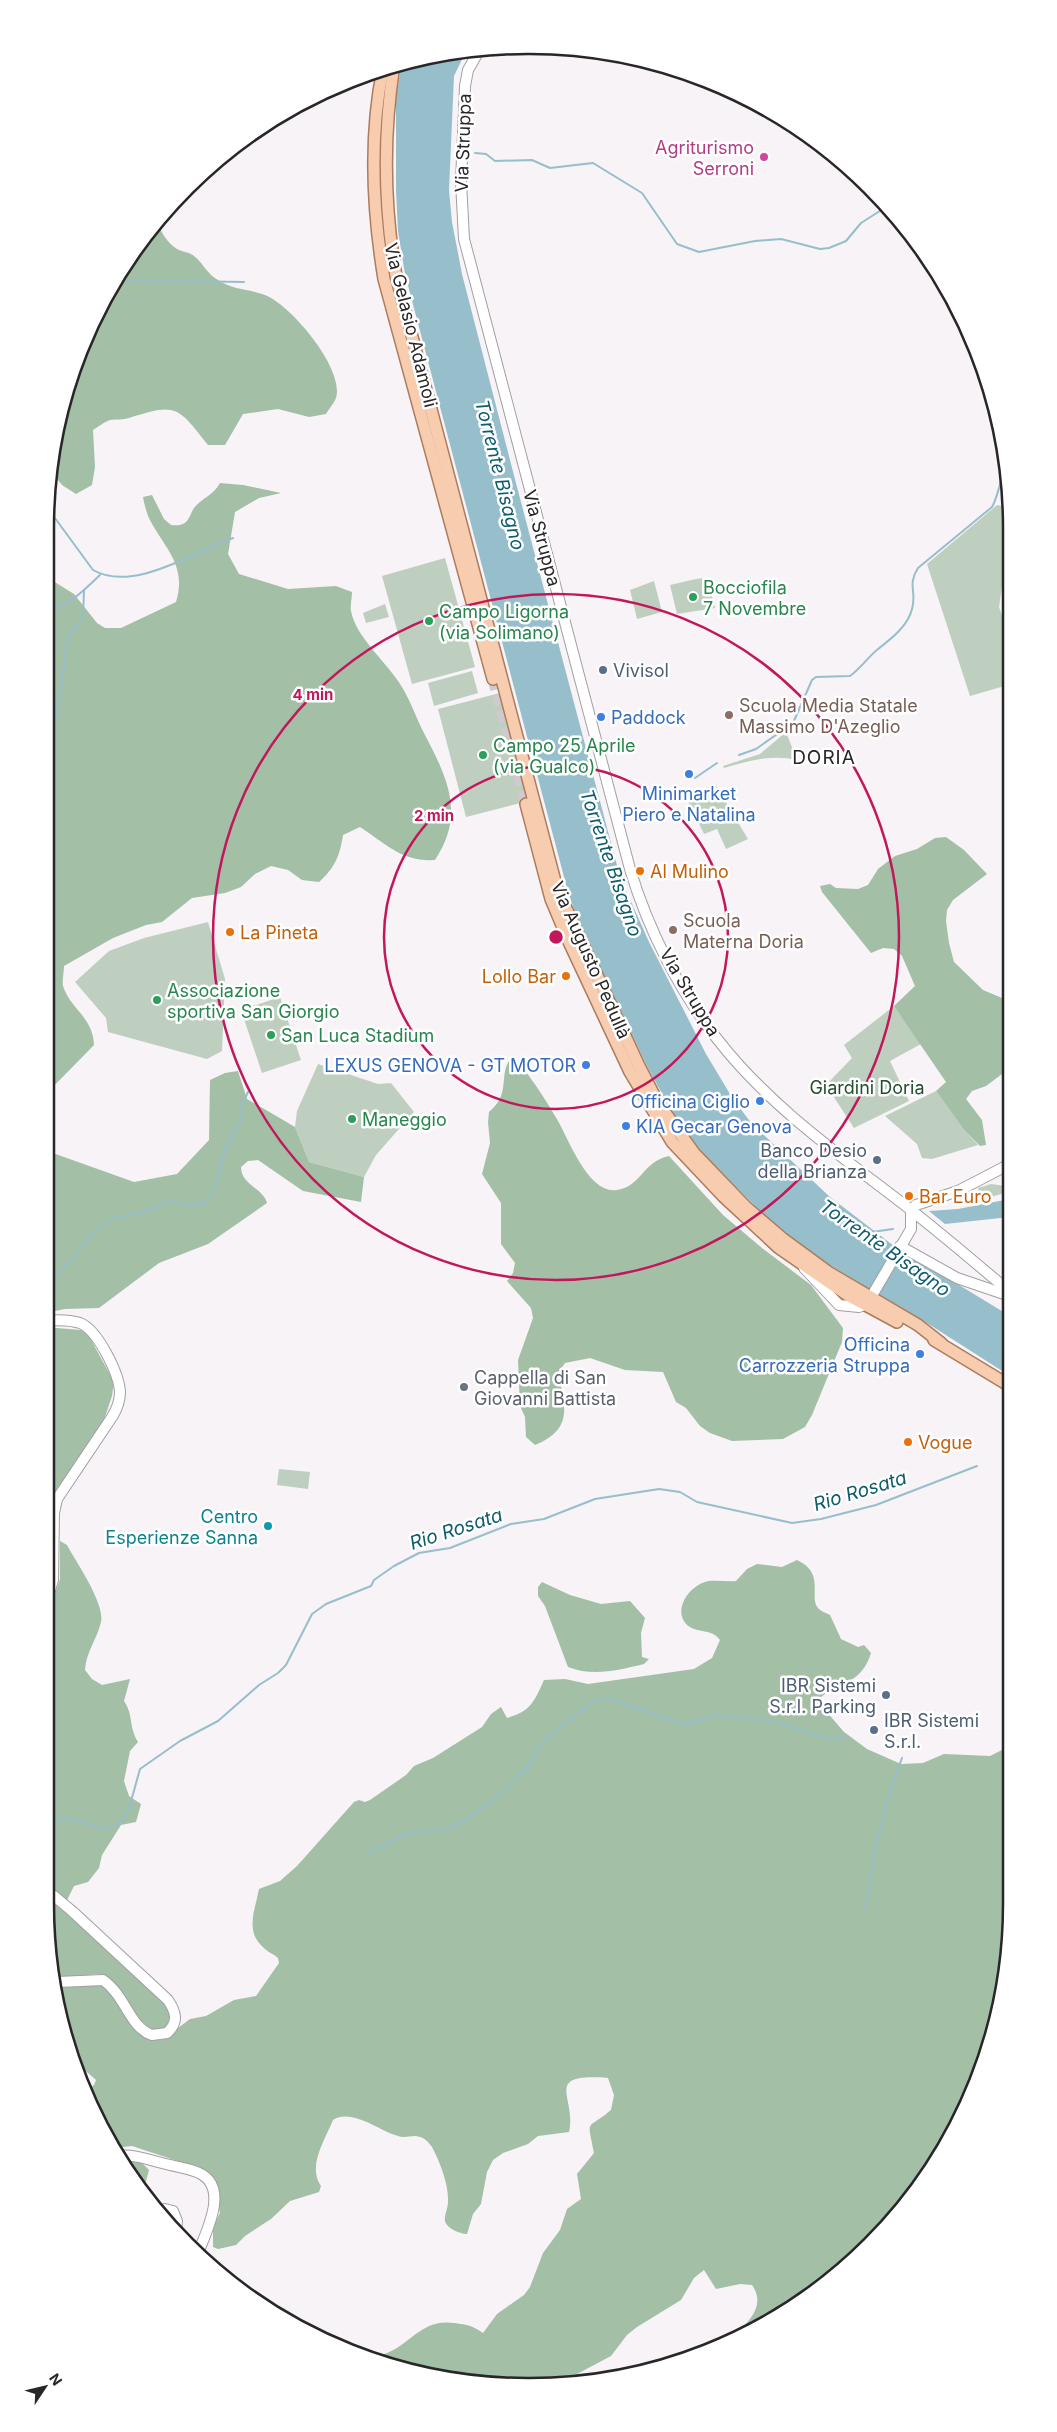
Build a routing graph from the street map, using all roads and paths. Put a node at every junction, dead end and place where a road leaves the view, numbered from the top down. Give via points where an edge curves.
1 (475, 57) edge
2 (393, 74) edge
3 (381, 77) edge
4 (455, 523) junction
5 (493, 679) tunnel mouth
6 (526, 804) tunnel mouth
7 (1003, 1168) edge
8 (911, 1210) junction
9 (932, 1227) junction
10 (911, 1229) junction
11 (900, 1247) junction
12 (982, 1269) junction
13 (968, 1281) junction
14 (1003, 1286) edge
15 (1003, 1294) edge
16 (870, 1299) junction
17 (54, 1322) edge
18 (1003, 1382) edge
19 (54, 1514) edge
20 (54, 1514) edge
21 (54, 1580) edge
22 (54, 1896) edge
23 (61, 1982) edge
24 (127, 2156) edge
25 (165, 2209) edge
26 (178, 2223) edge
27 (200, 2246) edge

1 - 8 main road, Via Struppa via 468,70 465,86 461,182 464,239 633,878 682,987 727,1051 788,1112
2 - 4 main road, Via Gelasio Adamoli via 385,190 388,232
3 - 4 main road, Via Gelasio Adamoli via 374,190 376,234 392,309
4 - 5 main road
4 - 16 main road, Via Augusto Pedullà via 557,889 658,1103 694,1153 747,1208 783,1239
6 - 16 main road, Via Augusto Pedullà via 552,902 602,1013 672,1142 779,1248 802,1266
7 - 8 main road
8 - 9 main road, Via Struppa
8 - 10 main road
9 - 10 main road
9 - 12 main road, Via Struppa
10 - 11 main road
11 - 13 main road
11 - 16 main road
12 - 13 main road via 984,1279
12 - 14 main road, Via Struppa
13 - 15 main road
16 - 18 main road via 918,1325
17 - 19 main road via 80,1323 93,1334 109,1360 120,1392 112,1417 57,1499
20 - 21 main road
22 - 23 main road via 168,2000 176,2012 175,2022 167,2032 152,2035 136,2024 118,1993 103,1980
24 - 27 main road via 143,2157 199,2173 208,2180 214,2208
25 - 26 main road via 173,2211

